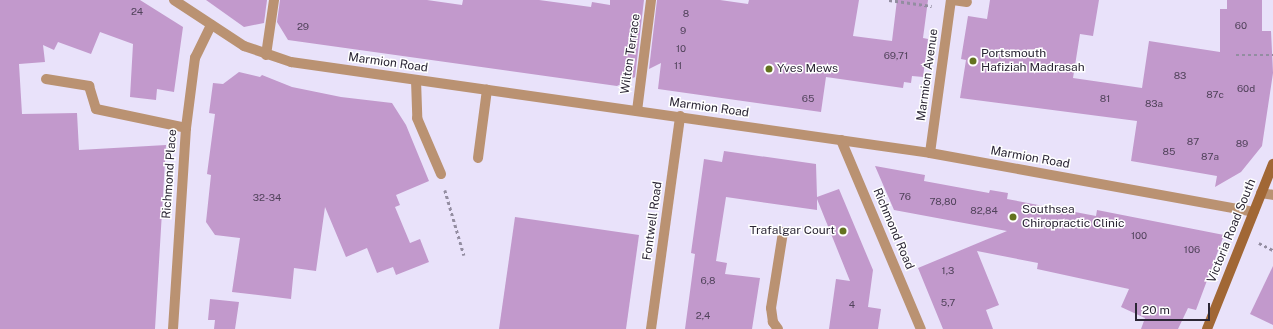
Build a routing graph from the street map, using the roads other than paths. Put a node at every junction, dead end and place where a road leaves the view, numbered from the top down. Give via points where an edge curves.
1 (174, 0) edge
2 (274, 0) edge
3 (651, 0) edge
4 (968, 2) dead end
5 (951, 3) edge
6 (211, 25) junction
7 (266, 55) junction
8 (46, 79) dead end
9 (416, 80) junction
10 (487, 90) junction
11 (636, 111) junction
12 (680, 116) junction
13 (186, 128) junction
14 (842, 140) junction
15 (930, 153) junction
16 (478, 158) dead end
17 (1273, 164) edge
18 (441, 174) road end
19 (1262, 192) junction
20 (1273, 195) edge
21 (1254, 212) junction
22 (783, 232) dead end
23 (173, 329) edge
24 (651, 329) edge
25 (778, 329) edge
26 (921, 329) edge
27 (1207, 329) edge

1 - 6 street, Marmion Road
2 - 7 street
3 - 11 street, Wilton Terrace
4 - 5 street
5 - 15 street, Marmion Avenue
6 - 7 street, Marmion Road via 244,46
6 - 13 street, Richmond Place via 196,58
7 - 9 street, Marmion Road via 291,62
8 - 13 street via 90,86 96,110
9 - 10 street, Marmion Road
9 - 18 street via 417,118
10 - 11 street, Marmion Road
10 - 16 street
11 - 12 street, Marmion Road
12 - 14 street, Marmion Road
12 - 24 street, Fontwell Road
13 - 23 street, Richmond Place
14 - 15 street, Marmion Road
14 - 26 street, Richmond Road
15 - 21 street, Marmion Road
17 - 19 main road, Victoria Road South
19 - 20 street
19 - 21 main road, Victoria Road South
21 - 27 main road, Victoria Road South
22 - 25 street via 771,308 773,322

